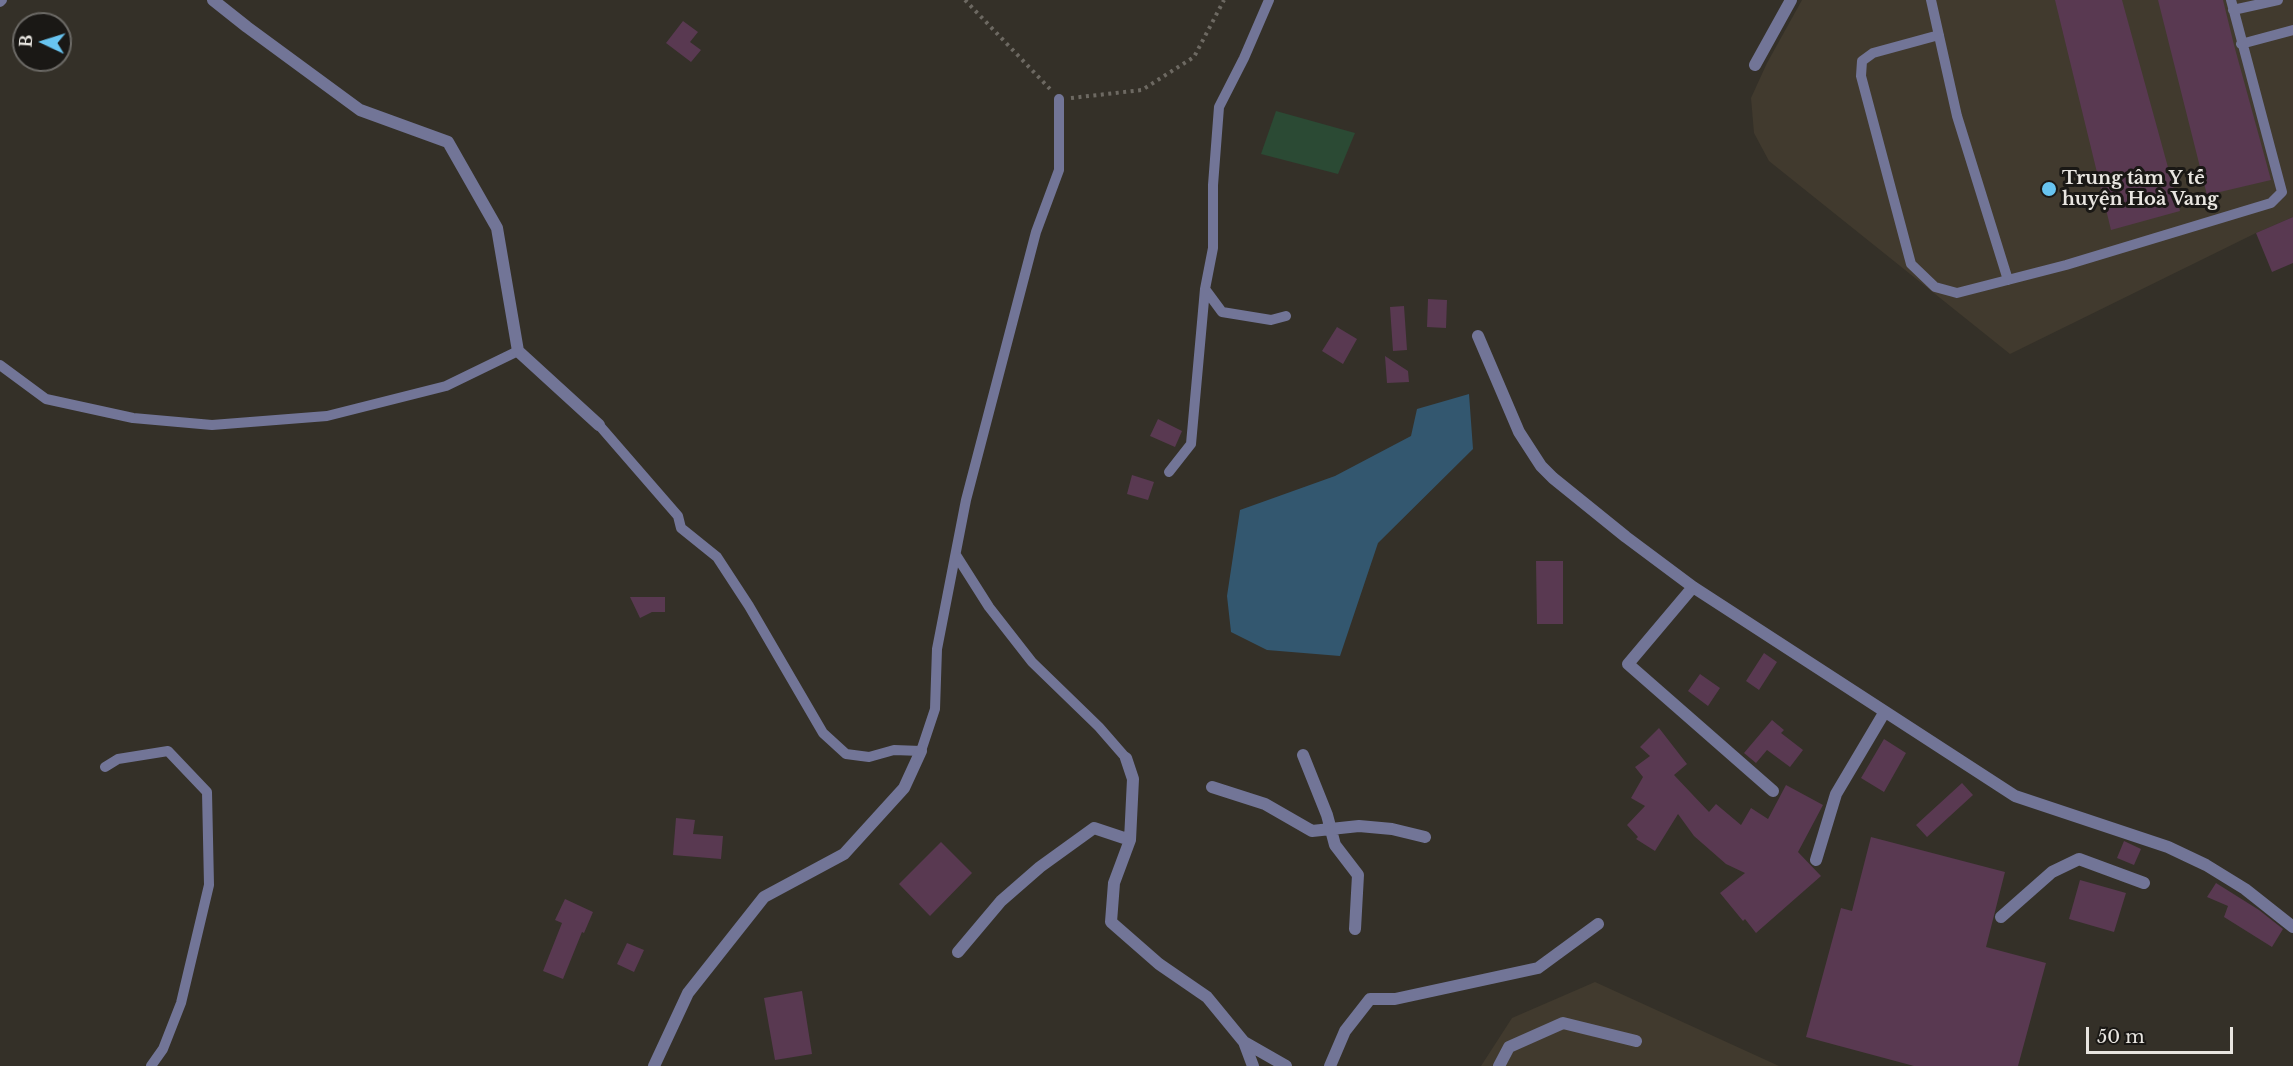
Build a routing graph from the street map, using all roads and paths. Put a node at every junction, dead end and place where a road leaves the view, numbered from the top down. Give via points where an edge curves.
1 (213, 0) edge
2 (965, 0) edge
3 (1224, 0) edge
4 (1269, 0) edge
5 (1791, 0) edge
6 (1931, 0) edge
7 (2278, 0) edge
8 (2232, 5) edge
9 (2293, 30) edge
10 (1939, 35) junction
11 (2241, 44) junction
12 (1755, 65) dead end
13 (1059, 99) junction
14 (2008, 280) junction
15 (1205, 289) junction
16 (1286, 315) dead end
17 (1478, 336) dead end
18 (518, 351) junction
19 (0, 365) edge
20 (599, 424) joint
21 (1169, 472) dead end
22 (956, 555) junction
23 (1693, 587) junction
24 (1884, 713) junction
25 (921, 751) junction
26 (1303, 755) dead end
27 (1126, 758) joint
28 (105, 767) dead end
29 (1212, 787) dead end
30 (1773, 791) dead end
31 (1330, 829) junction
32 (1425, 837) dead end
33 (1130, 840) junction
34 (1816, 860) dead end
35 (2144, 883) dead end
36 (2001, 917) dead end
37 (1598, 924) dead end
38 (2293, 927) edge
39 (1355, 929) dead end
40 (957, 952) dead end
41 (1636, 1041) dead end
42 (1244, 1042) junction
43 (152, 1066) edge
44 (654, 1066) edge
45 (1253, 1066) edge
46 (1286, 1066) edge
47 (1330, 1066) edge
48 (1499, 1066) edge

1 - 18 street via 360,110 448,142 497,228
2 - 13 path
3 - 13 path via 1194,57 1142,90
4 - 15 lane via 1219,107 1213,185 1214,248
5 - 12 street
6 - 10 lane
7 - 8 lane
8 - 11 lane
9 - 11 lane
10 - 14 lane via 1957,116
10 - 14 lane via 1873,53 1862,61 1861,76 1911,264 1935,287 1957,293
11 - 14 lane via 2282,192 2271,203
13 - 22 lane via 1059,170 1036,232 966,500
15 - 16 lane via 1222,312 1271,320
15 - 21 lane via 1191,444
17 - 23 street via 1519,432 1541,466
18 - 19 lane via 446,386 327,416 212,424 133,418 46,399
18 - 20 street
20 - 25 lane via 678,516 681,528 717,557 823,733 846,754 870,757 894,750
22 - 25 lane via 937,649 935,709
22 - 27 lane via 1032,662
23 - 24 street
23 - 30 street via 1628,664
24 - 34 street via 1836,794
24 - 38 street via 2014,796 2168,847 2206,865 2245,889
25 - 44 street via 904,788 844,854 765,897 688,993
26 - 31 street
27 - 33 street via 1133,779
28 - 43 lane via 118,759 168,751 207,792 209,885 181,1003
29 - 31 street via 1264,804 1312,831
31 - 32 street via 1359,826
31 - 39 street via 1335,845 1358,875
33 - 40 street via 1094,828 1001,901
33 - 42 street via 1114,883 1111,922 1158,964 1207,997
35 - 36 street via 2079,859 2052,872
37 - 47 street via 1538,968 1395,999 1370,999 1346,1031
41 - 48 street via 1563,1023 1509,1047
42 - 45 street
42 - 46 street

